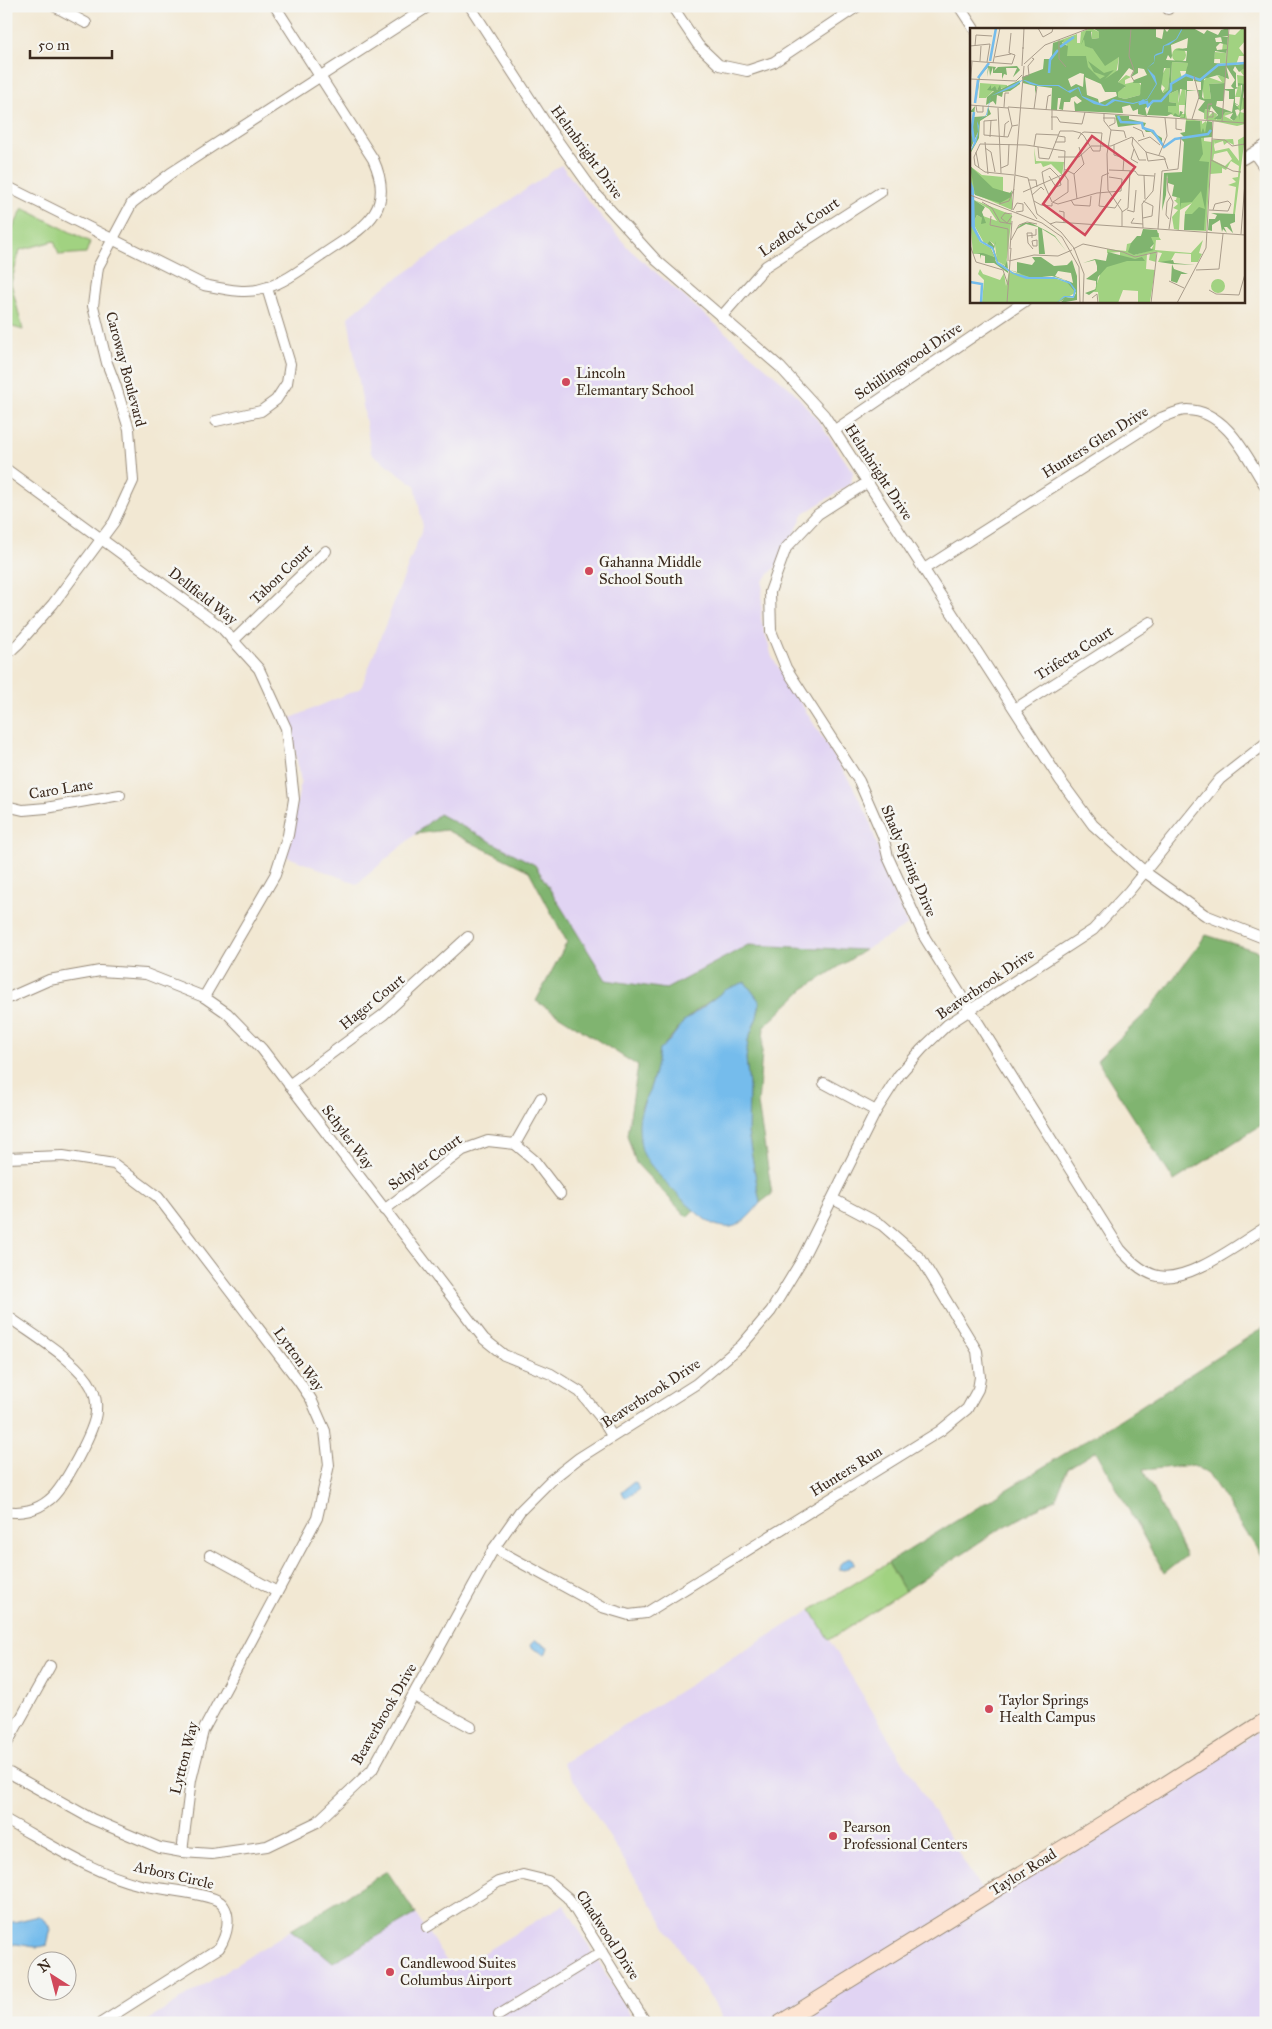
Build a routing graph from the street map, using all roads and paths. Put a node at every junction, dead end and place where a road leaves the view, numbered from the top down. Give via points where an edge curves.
1 (54, 6) edge
2 (274, 6) edge
3 (428, 6) edge
4 (470, 6) edge
5 (672, 6) edge
6 (858, 6) edge
7 (959, 6) edge
8 (86, 23) dead end
9 (973, 28) edge
10 (320, 77) junction
11 (1266, 145) edge
12 (1254, 153) junction
13 (1244, 158) edge
14 (1266, 170) edge
15 (6, 186) edge
16 (881, 192) dead end
17 (113, 239) junction
18 (267, 288) junction
19 (1024, 302) edge
20 (721, 317) junction
21 (216, 421) dead end
22 (835, 430) junction
23 (6, 469) edge
24 (868, 482) junction
25 (1266, 487) edge
26 (102, 538) junction
27 (326, 551) dead end
28 (924, 569) junction
29 (1150, 622) dead end
30 (234, 640) junction
31 (6, 655) edge
32 (1015, 709) junction
33 (1266, 743) edge
34 (120, 795) dead end
35 (6, 806) edge
36 (1145, 872) junction
37 (468, 937) dead end
38 (1266, 939) edge
39 (204, 997) junction
40 (6, 999) edge
41 (970, 1010) junction
42 (824, 1082) dead end
43 (289, 1085) junction
44 (541, 1098) dead end
45 (876, 1111) junction
46 (515, 1144) junction
47 (6, 1158) edge
48 (560, 1194) dead end
49 (833, 1199) junction
50 (384, 1210) junction
51 (1266, 1227) edge
52 (6, 1315) edge
53 (612, 1436) junction
54 (6, 1511) edge
55 (494, 1548) junction
56 (210, 1555) dead end
57 (277, 1592) junction
58 (50, 1666) dead end
59 (414, 1696) junction
60 (1266, 1720) edge
61 (471, 1727) dead end
62 (6, 1745) edge
63 (6, 1771) edge
64 (6, 1820) edge
65 (182, 1852) junction
66 (427, 1927) dead end
67 (602, 1952) junction
68 (499, 2015) dead end
69 (101, 2023) edge
70 (646, 2023) edge
71 (780, 2023) edge

1 - 8 street
2 - 10 street
3 - 10 street, Caroway Boulevard
4 - 20 street, Helmbright Drive via 594,192 656,260
5 - 6 street via 698,46 719,65 747,71 774,62
7 - 9 street
10 - 17 street, Caroway Boulevard via 171,173 132,203
10 - 18 street via 373,159 380,175 382,193 366,226
11 - 12 street
12 - 13 street
12 - 14 street
15 - 17 street
16 - 20 street, Leaflock Court via 766,266
17 - 18 street via 204,284 235,291
17 - 26 street, Caroway Boulevard via 98,267 93,306 106,363 129,430 133,481 114,522
18 - 21 street via 290,364 287,384 276,400 261,411
19 - 22 street, Schillingwood Drive
20 - 22 street, Helmbright Drive via 780,367
22 - 24 street, Helmbright Drive
23 - 26 street, Dellfield Way
24 - 28 street, Helmbright Drive
24 - 41 street, Shady Spring Drive via 818,514 786,548 770,592 771,631 786,668 859,781 883,836 888,857 925,938
25 - 28 street, Hunters Glen Drive via 1231,433 1212,416 1186,410 1161,418
26 - 30 street, Dellfield Way via 220,626
26 - 31 street, Caroway Boulevard via 53,604
27 - 30 street, Tabon Court
28 - 32 street, Helmbright Drive
29 - 32 street, Trifecta Court
30 - 39 street, Dellfield Way via 259,669 286,728 294,799 288,835 275,875
32 - 36 street, Helmbright Drive via 1092,824
33 - 36 street, Beaverbrook Drive via 1220,779
34 - 35 street, Caro Lane via 46,808 23,810
36 - 38 street, Helmbright Drive via 1205,915
36 - 41 street, Beaverbrook Drive via 1093,930
37 - 43 street, Hager Court via 383,1015
39 - 40 street, Schyler Way via 146,974 100,971 49,980
39 - 43 street, Schyler Way via 227,1013 262,1049
41 - 45 street, Beaverbrook Drive via 947,1025 922,1049 899,1075
41 - 51 street, Shady Spring Drive via 1120,1249 1135,1265 1155,1276 1179,1275 1201,1267
42 - 45 street
43 - 50 street, Schyler Way
44 - 46 street
45 - 49 street, Beaverbrook Drive
46 - 48 street via 534,1160
46 - 50 street, Schyler Court via 488,1141 463,1150
47 - 57 street, Lytton Way via 63,1156 114,1164 158,1197 311,1399 325,1431 329,1465 317,1518
49 - 53 street, Beaverbrook Drive via 771,1311 742,1345 696,1384
49 - 55 street, Hunters Run via 882,1225 920,1259 977,1351 978,1389 967,1409 940,1431 646,1613 629,1615 602,1608
50 - 53 street, Schyler Way via 484,1339 504,1356 551,1374 580,1392
52 - 54 street via 84,1375 93,1391 96,1411 91,1431 50,1500 31,1510
53 - 55 street, Beaverbrook Drive via 551,1480 520,1511
55 - 59 street, Beaverbrook Drive
56 - 57 street
57 - 65 street, Lytton Way via 203,1731 191,1780
58 - 62 street
59 - 61 street
59 - 65 street, Beaverbrook Drive via 372,1770 317,1822 267,1846 212,1854
60 - 71 main road, Taylor Road
63 - 65 street, Beaverbrook Drive via 92,1819 160,1848
64 - 69 street, Arbors Circle via 109,1874 139,1885 218,1900 224,1908 228,1917 225,1938 219,1948
66 - 67 street, Chadwood Drive via 498,1882 523,1875 548,1881 568,1898
67 - 68 street
67 - 70 street, Chadwood Drive

